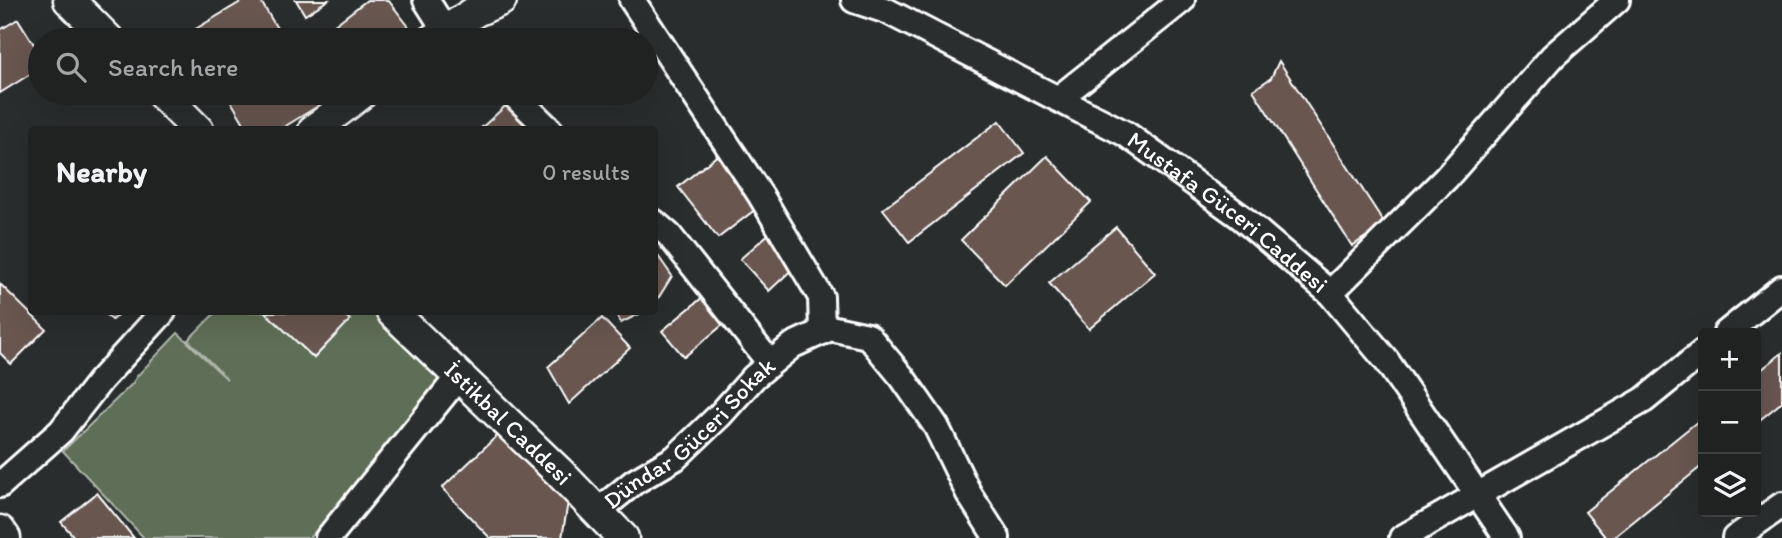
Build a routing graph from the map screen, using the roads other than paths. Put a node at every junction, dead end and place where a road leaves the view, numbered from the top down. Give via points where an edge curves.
1 (69, 0) edge
2 (426, 0) edge
3 (501, 0) edge
4 (632, 0) edge
5 (854, 0) edge
6 (1182, 0) edge
7 (1617, 0) edge
8 (97, 28) edge
9 (440, 28) edge
10 (455, 28) edge
11 (650, 28) edge
12 (658, 40) edge
13 (1058, 99) junction
14 (173, 105) edge
15 (346, 105) edge
16 (524, 105) edge
17 (194, 126) edge
18 (319, 126) edge
19 (546, 126) edge
20 (658, 225) edge
21 (1782, 288) edge
22 (1329, 293) junction
23 (160, 315) edge
24 (395, 315) edge
25 (1732, 328) edge
26 (822, 332) junction
27 (1698, 356) edge
28 (771, 363) junction
29 (459, 376) junction
30 (0, 485) edge
31 (1478, 493) junction
32 (1782, 505) edge
33 (597, 512) junction
34 (0, 531) edge
35 (5, 538) edge
36 (328, 538) edge
37 (622, 538) edge
38 (997, 538) edge
39 (1402, 538) edge
40 (1507, 538) edge
41 (1735, 538) edge

1 - 8 street
2 - 9 street
3 - 10 street via 476,11
4 - 11 street
5 - 13 street, Mustafa Güceri Caddesi via 887,11
6 - 13 street
7 - 22 street via 1553,56 1446,178
12 - 26 street via 821,297
13 - 22 street, Mustafa Güceri Caddesi via 1126,134 1241,217
14 - 17 street
15 - 18 street
16 - 19 street
20 - 28 street, Dündar Güceri Sokak
21 - 25 street
22 - 31 street, Mustafa Güceri Caddesi via 1386,360
23 - 30 street via 61,431
24 - 29 street, İstikbal Caddesi
26 - 28 street via 793,345
26 - 38 street via 830,328 868,336 936,426 969,494
27 - 31 street via 1644,400
28 - 33 street, Dündar Güceri Sokak via 675,458 634,482
29 - 33 street, İstikbal Caddesi
29 - 36 street
31 - 39 street
31 - 40 street, Mustafa Güceri Caddesi
32 - 41 street
33 - 37 street, İstikbal Caddesi
34 - 35 street

